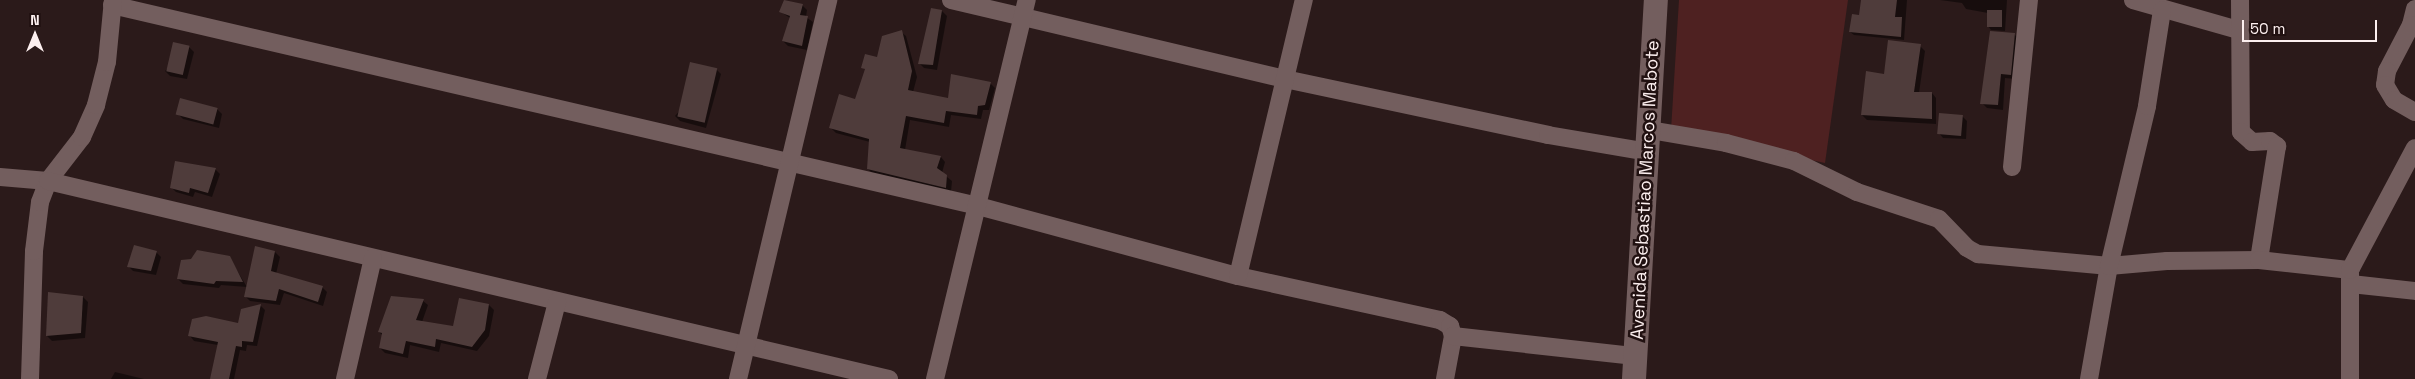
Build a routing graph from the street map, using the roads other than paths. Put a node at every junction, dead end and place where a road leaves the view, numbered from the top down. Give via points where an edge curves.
1 (828, 0) edge
2 (952, 0) edge
3 (1304, 0) edge
4 (1656, 0) edge
5 (2029, 0) edge
6 (2133, 0) edge
7 (2240, 0) edge
8 (113, 2) edge
9 (1025, 8) edge
10 (2415, 9) edge
11 (2162, 10) junction
12 (2238, 30) junction
13 (1285, 79) junction
14 (2415, 112) edge
15 (1649, 141) junction
16 (2415, 148) edge
17 (788, 161) junction
18 (2012, 167) dead end
19 (0, 177) edge
20 (48, 181) junction
21 (978, 206) junction
22 (373, 258) junction
23 (2258, 260) junction
24 (2109, 266) junction
25 (1238, 276) junction
26 (2350, 277) junction
27 (2415, 291) edge
28 (557, 302) junction
29 (1453, 336) junction
30 (745, 345) junction
31 (1635, 356) junction
32 (30, 379) edge
33 (345, 379) edge
34 (537, 379) edge
35 (738, 379) edge
36 (889, 379) edge
37 (935, 379) edge
38 (1445, 379) edge
39 (1634, 379) edge
40 (2089, 379) edge
41 (2350, 379) edge

1 - 17 street
2 - 9 street
3 - 13 street
4 - 15 main road, Avenida Sebastiao Marcos Mabote
5 - 18 street
6 - 11 street
7 - 12 street
8 - 17 street
8 - 20 street via 107,62 96,105 82,137
9 - 13 street
9 - 21 street
10 - 14 street via 2411,25 2387,71 2385,85 2394,100
11 - 12 street
11 - 24 street via 2147,106
12 - 23 street via 2241,132 2252,142 2270,141 2277,146
13 - 15 street via 1548,135
13 - 25 street
15 - 24 street via 1726,143 1794,161 1857,192 1939,219 1967,248 1978,254
15 - 31 main road, Avenida Sebastiao Marcos Mabote
16 - 26 street
17 - 21 street
17 - 30 street
19 - 20 street
20 - 22 street
20 - 32 street via 40,202 34,251
21 - 25 street
21 - 37 street
22 - 28 street
22 - 33 street
23 - 24 street via 2167,261
23 - 26 street
24 - 40 street
25 - 29 street via 1440,320 1450,326
26 - 27 street
26 - 41 street
28 - 30 street
28 - 34 street
29 - 31 street
29 - 38 street
30 - 35 street
30 - 36 street
31 - 39 main road, Avenida Sebastiao Marcos Mabote

